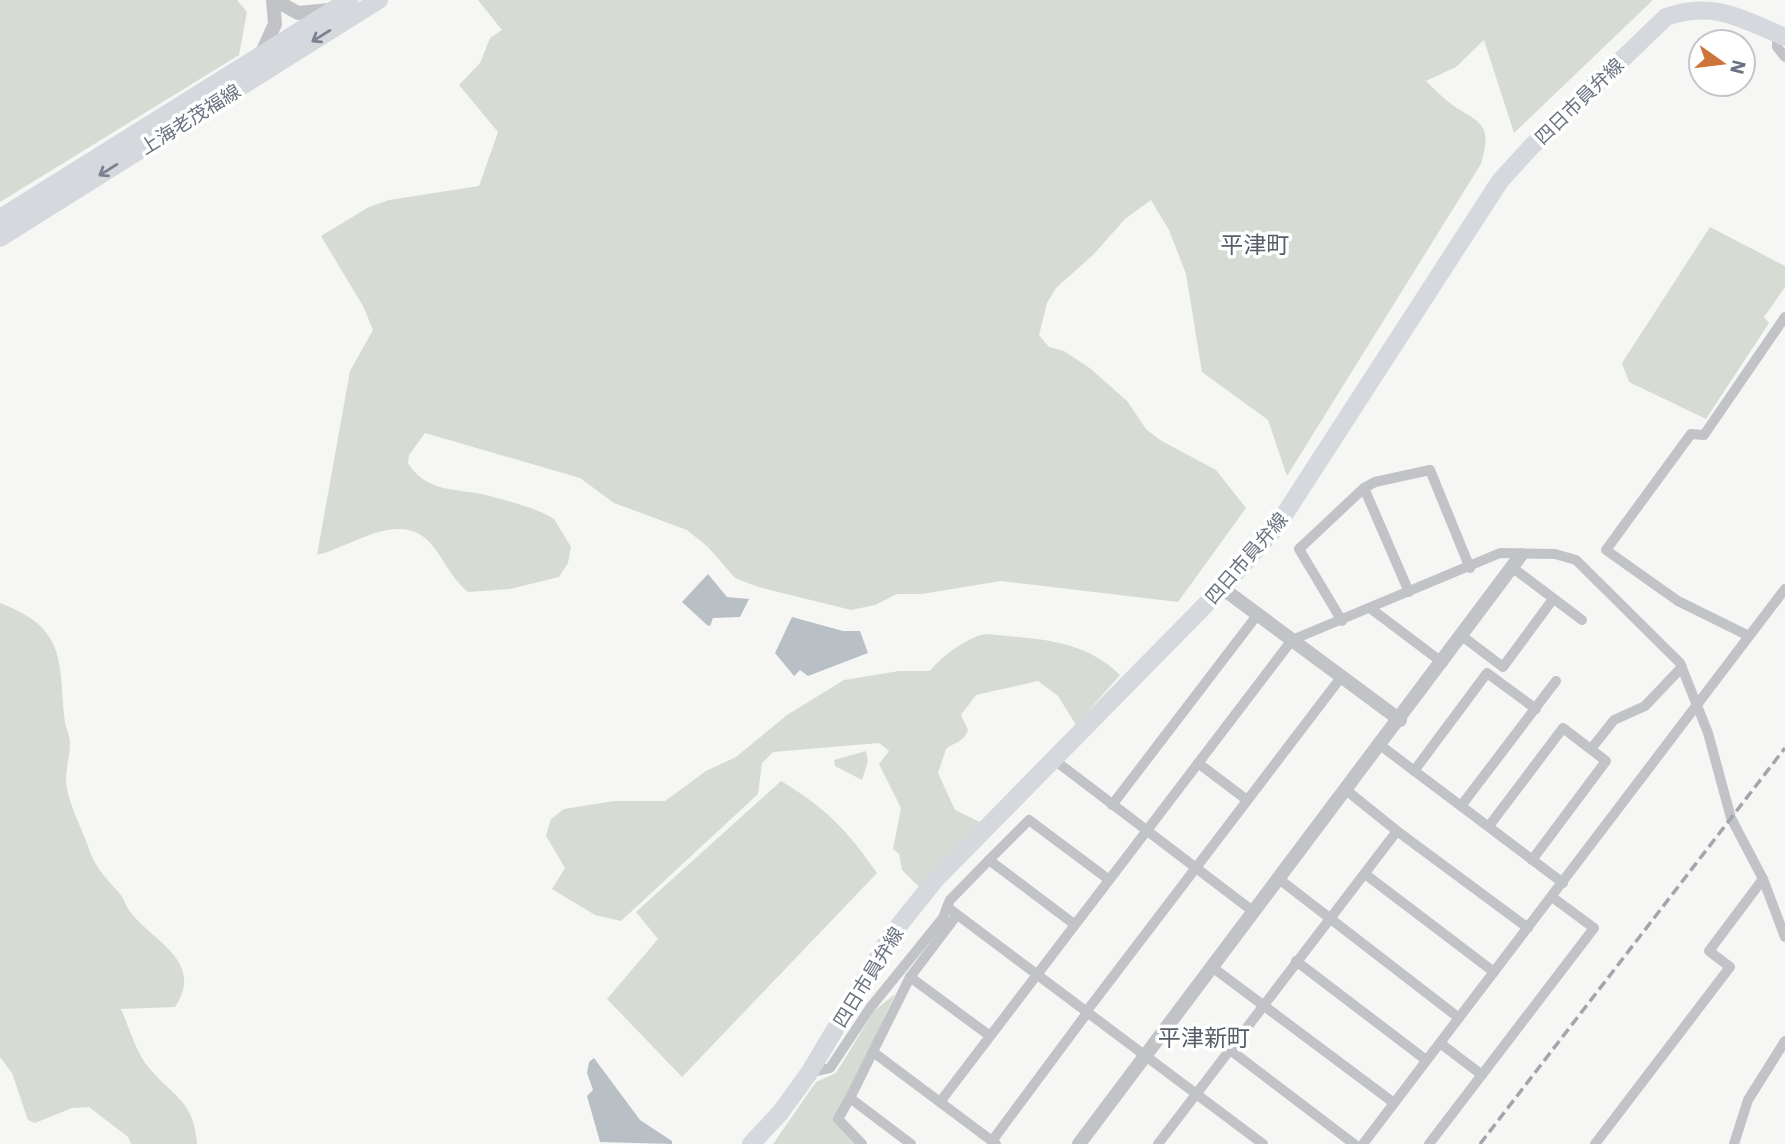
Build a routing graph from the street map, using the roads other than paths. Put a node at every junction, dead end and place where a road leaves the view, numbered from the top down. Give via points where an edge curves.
1 (274, 0) edge
2 (379, 0) edge
3 (342, 4) edge
4 (1694, 5) edge
5 (1782, 45) edge
6 (260, 56) junction
7 (0, 218) edge
8 (0, 237) edge
9 (1785, 317) edge
10 (1364, 488) junction
11 (1521, 555) junction
12 (1470, 568) junction
13 (1513, 568) junction
14 (1222, 588) junction
15 (1785, 589) edge
16 (1409, 592) junction
17 (1553, 600) junction
18 (1370, 608) junction
19 (1258, 614) junction
20 (1582, 620) dead end
21 (1342, 621) junction
22 (1462, 636) junction
23 (1749, 636) junction
24 (1292, 640) junction
25 (1443, 663) junction
26 (1682, 667) junction
27 (1342, 676) junction
28 (1556, 681) dead end
29 (1697, 707) junction
30 (1536, 709) junction
31 (1400, 720) junction
32 (1380, 745) junction
33 (1591, 749) junction
34 (1053, 759) junction
35 (1198, 763) junction
36 (1413, 771) junction
37 (1346, 790) junction
38 (1247, 800) junction
39 (1112, 805) junction
40 (1461, 806) junction
41 (1489, 827) junction
42 (1145, 831) junction
43 (1397, 831) junction
44 (989, 860) junction
45 (1532, 860) junction
46 (1195, 868) junction
47 (1364, 874) junction
48 (1763, 878) junction
49 (1108, 879) junction
50 (1279, 879) junction
51 (1563, 883) junction
52 (1552, 897) junction
53 (947, 907) junction
54 (1254, 912) junction
55 (957, 915) junction
56 (1329, 916) junction
57 (1074, 924) junction
58 (1528, 928) junction
59 (1785, 937) edge
60 (1296, 961) junction
61 (1212, 967) junction
62 (1494, 972) junction
63 (1037, 975) junction
64 (910, 976) junction
65 (1263, 1005) junction
66 (1087, 1012) junction
67 (1459, 1018) junction
68 (990, 1036) junction
69 (1785, 1041) edge
70 (1440, 1043) junction
71 (1229, 1049) junction
72 (873, 1052) junction
73 (1145, 1056) junction
74 (1426, 1060) junction
75 (809, 1073) junction
76 (1482, 1075) junction
77 (1196, 1094) junction
78 (850, 1098) junction
79 (940, 1102) junction
80 (1394, 1103) junction
81 (994, 1142) edge
82 (1163, 1142) edge
83 (751, 1144) edge
84 (862, 1144) edge
85 (911, 1144) edge
86 (1079, 1144) edge
87 (1263, 1144) edge
88 (1354, 1144) edge
89 (1363, 1144) edge
90 (1429, 1144) edge
91 (1595, 1144) edge
92 (1734, 1144) edge

1 - 3 street via 298,13
1 - 6 street via 275,24
2 -> 8 main road, 上海老茂福線
3 - 6 main road, 上海老茂福線
4 - 5 main road, 四日市員弁線 via 1738,17
4 - 14 main road, 四日市員弁線 via 1666,17 1500,181 1277,526
6 - 7 main road, 上海老茂福線
9 - 23 street via 1704,435 1691,434 1606,550 1678,601
10 - 12 street via 1374,481 1430,470
10 - 16 street
10 - 21 street via 1299,549
11 - 12 street via 1500,553
11 - 13 street
11 - 26 street via 1555,554 1576,560
12 - 16 street
13 - 17 street
13 - 22 street
14 - 19 street
14 - 34 main road, 四日市員弁線
15 - 23 street
16 - 18 street
17 - 20 street
17 - 22 street via 1503,667
18 - 21 street
18 - 25 street
19 - 24 street
19 - 39 street
21 - 24 street
22 - 25 street
23 - 29 street
24 - 27 street
24 - 35 street
25 - 31 street
26 - 29 street
26 - 33 street via 1645,706 1614,720
27 - 31 street
27 - 38 street
28 - 30 street
29 - 48 street via 1731,818
29 - 51 street
30 - 36 street via 1487,673
30 - 40 street
31 - 32 street
32 - 36 street
32 - 37 street
33 - 41 street via 1563,728
33 - 45 street via 1606,761
34 - 39 street
34 - 75 main road, 四日市員弁線 via 936,879 892,934
35 - 38 street
35 - 42 street
36 - 40 street
37 - 43 street
37 - 50 street
38 - 46 street
39 - 42 street
40 - 41 street
41 - 45 street
42 - 46 street
42 - 49 street
43 - 47 street
43 - 58 street
44 - 49 street via 1029,820
44 - 53 street
44 - 57 street
45 - 51 street
46 - 54 street
46 - 66 street
47 - 56 street
47 - 62 street
48 - 59 street
48 - 91 street via 1709,951 1730,967
49 - 57 street
50 - 54 street
50 - 56 street
51 - 52 street
52 - 58 street
52 - 76 street via 1594,928
53 - 55 street
53 - 75 street via 943,919 870,1008 830,1068
54 - 61 street
55 - 63 street
55 - 64 street
56 - 60 street
56 - 67 street
57 - 63 street
58 - 62 street
60 - 65 street
60 - 74 street
61 - 65 street
61 - 73 street
62 - 67 street
63 - 66 street
63 - 68 street
64 - 68 street
64 - 72 street
65 - 71 street
65 - 80 street
66 - 73 street
66 - 81 street
67 - 70 street
68 - 79 street
69 - 92 street via 1748,1100
70 - 74 street
70 - 76 street
71 - 77 street
71 - 88 street
72 - 78 street
72 - 79 street
73 - 77 street
73 - 86 street
74 - 80 street
75 - 83 main road, 四日市員弁線
76 - 90 street
77 - 82 street
77 - 87 street
78 - 84 street via 838,1119
78 - 85 street
79 - 81 street
80 - 89 street

